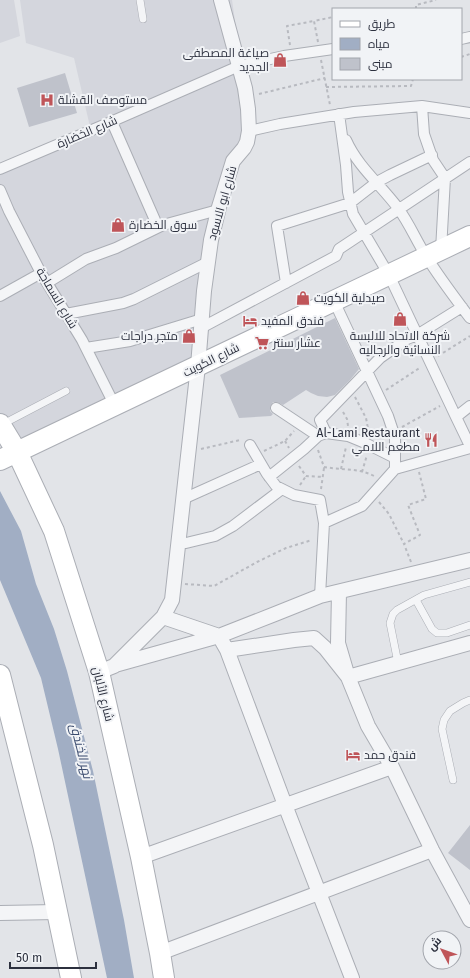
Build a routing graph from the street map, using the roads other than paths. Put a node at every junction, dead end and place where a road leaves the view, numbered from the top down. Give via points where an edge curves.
1 (140, 0) edge
2 (223, 0) edge
3 (143, 19) dead end
4 (332, 49) edge
5 (239, 66) junction
6 (422, 106) junction
7 (470, 113) edge
8 (336, 115) junction
9 (112, 122) junction
10 (249, 131) junction
11 (342, 131) junction
12 (432, 155) junction
13 (470, 162) edge
14 (0, 169) edge
15 (445, 178) junction
16 (377, 182) junction
17 (0, 190) edge
18 (350, 203) junction
19 (399, 209) junction
20 (218, 210) junction
21 (158, 227) junction
22 (364, 232) junction
23 (470, 236) edge
24 (434, 253) junction
25 (208, 262) junction
26 (40, 273) junction
27 (389, 274) junction
28 (47, 283) junction
29 (286, 283) junction
30 (0, 296) edge
31 (334, 301) junction
32 (462, 307) junction
33 (66, 314) junction
34 (470, 318) edge
35 (202, 324) junction
36 (417, 335) junction
37 (86, 348) junction
38 (198, 366) junction
39 (368, 372) junction
40 (66, 391) dead end
41 (115, 406) junction
42 (470, 406) edge
43 (276, 408) dead end
44 (456, 418) junction
45 (0, 425) edge
46 (317, 435) junction
47 (250, 445) road end
48 (470, 447) edge
49 (8, 456) edge
50 (395, 458) junction
51 (259, 459) junction
52 (395, 469) junction
53 (269, 477) junction
54 (282, 489) junction
55 (183, 499) junction
56 (324, 523) junction
57 (178, 542) junction
58 (470, 560) edge
59 (470, 582) edge
60 (339, 592) junction
61 (320, 596) junction
62 (416, 600) junction
63 (163, 617) junction
64 (470, 625) edge
65 (219, 636) junction
66 (470, 643) edge
67 (227, 650) junction
68 (398, 663) junction
69 (106, 669) junction
70 (0, 677) edge
71 (348, 677) junction
72 (470, 700) edge
73 (392, 767) junction
74 (453, 780) dead end
75 (285, 805) junction
76 (432, 850) junction
77 (141, 857) junction
78 (319, 893) junction
79 (57, 912) junction
80 (0, 913) edge
81 (470, 920) edge
82 (160, 953) junction
83 (71, 978) edge
84 (164, 978) edge
85 (352, 978) edge

1 - 3 lane
2 - 5 street, شارع ابو الاسود
4 - 5 street, شارع الخضارة
5 - 9 street, شارع الخضارة
5 - 10 street, شارع ابو الاسود via 246,97
6 - 7 street
6 - 8 street
6 - 12 street via 424,134
8 - 10 street
8 - 11 street
9 - 14 street, شارع الخضارة
9 - 21 street
10 - 20 street, شارع ابو الاسود via 244,148 233,161
11 - 16 street via 351,151
11 - 18 street
12 - 15 street
12 - 16 street
13 - 15 street
15 - 19 street
15 - 24 street
16 - 18 street
16 - 19 street
17 - 26 street, شارع السماجة
18 - 22 street via 353,214
18 - 29 street via 277,226
19 - 22 street
19 - 24 street
20 - 21 street
20 - 25 street, شارع ابو الاسود
21 - 28 street via 116,248 86,259
22 - 27 street
22 - 29 street via 339,249 336,256
23 - 24 main road, شارع الكويت
24 - 27 main road, شارع الكويت
24 - 32 street
25 - 33 street via 134,299
25 - 35 street, شارع ابو الاسود
26 - 28 street, شارع السماجة
26 - 30 street
27 - 31 main road, شارع الكويت
27 - 36 street
28 - 33 street, شارع السماجة
29 - 35 street
31 - 38 main road, شارع الكويت
31 - 39 street
32 - 34 street
32 - 36 street
33 - 37 street, شارع السماجة
35 - 37 street via 130,341
35 - 38 street, شارع ابو الاسود
36 - 39 street via 393,348
36 - 44 street
37 - 41 street, شارع السماجة
38 - 41 main road, شارع الكويت
38 - 55 street, شارع ابو الاسود
39 - 46 street via 320,420
39 - 50 street via 396,437
40 - 45 lane
41 - 49 main road, شارع الكويت
42 - 44 street
43 - 46 street
44 - 48 street
45 - 49 main road, شارع الألبان
46 - 50 street via 348,436
46 - 53 street
47 - 51 street
48 - 52 street
49 - 69 main road, شارع الألبان via 54,531
50 - 52 street
51 - 53 street
51 - 55 street
52 - 56 street via 362,506
53 - 54 street
54 - 56 street via 294,495 320,500
54 - 57 street via 233,526 215,536 186,543
55 - 57 street, شارع ابو الاسود
56 - 61 street
57 - 63 street, شارع ابو الاسود via 172,600
58 - 60 street
59 - 62 lane via 424,595
60 - 61 street
60 - 71 street via 338,643
61 - 65 street
62 - 64 lane via 432,629 437,633 447,633
62 - 68 lane via 397,610 391,618
63 - 65 street
63 - 69 street, شارع ابو الاسود
65 - 67 street
65 - 69 street
66 - 68 street
67 - 71 street via 314,638
67 - 75 street
68 - 71 street
69 - 77 main road, شارع الألبان
70 - 79 main road via 43,845
71 - 73 street via 368,726
72 - 74 lane via 450,711 442,729
73 - 75 street
73 - 76 street
75 - 77 street
75 - 78 street
76 - 78 street
76 - 81 street
77 - 82 main road, شارع الألبان
78 - 82 street
78 - 85 street
79 - 80 street
79 - 83 main road
82 - 84 main road, شارع الألبان

